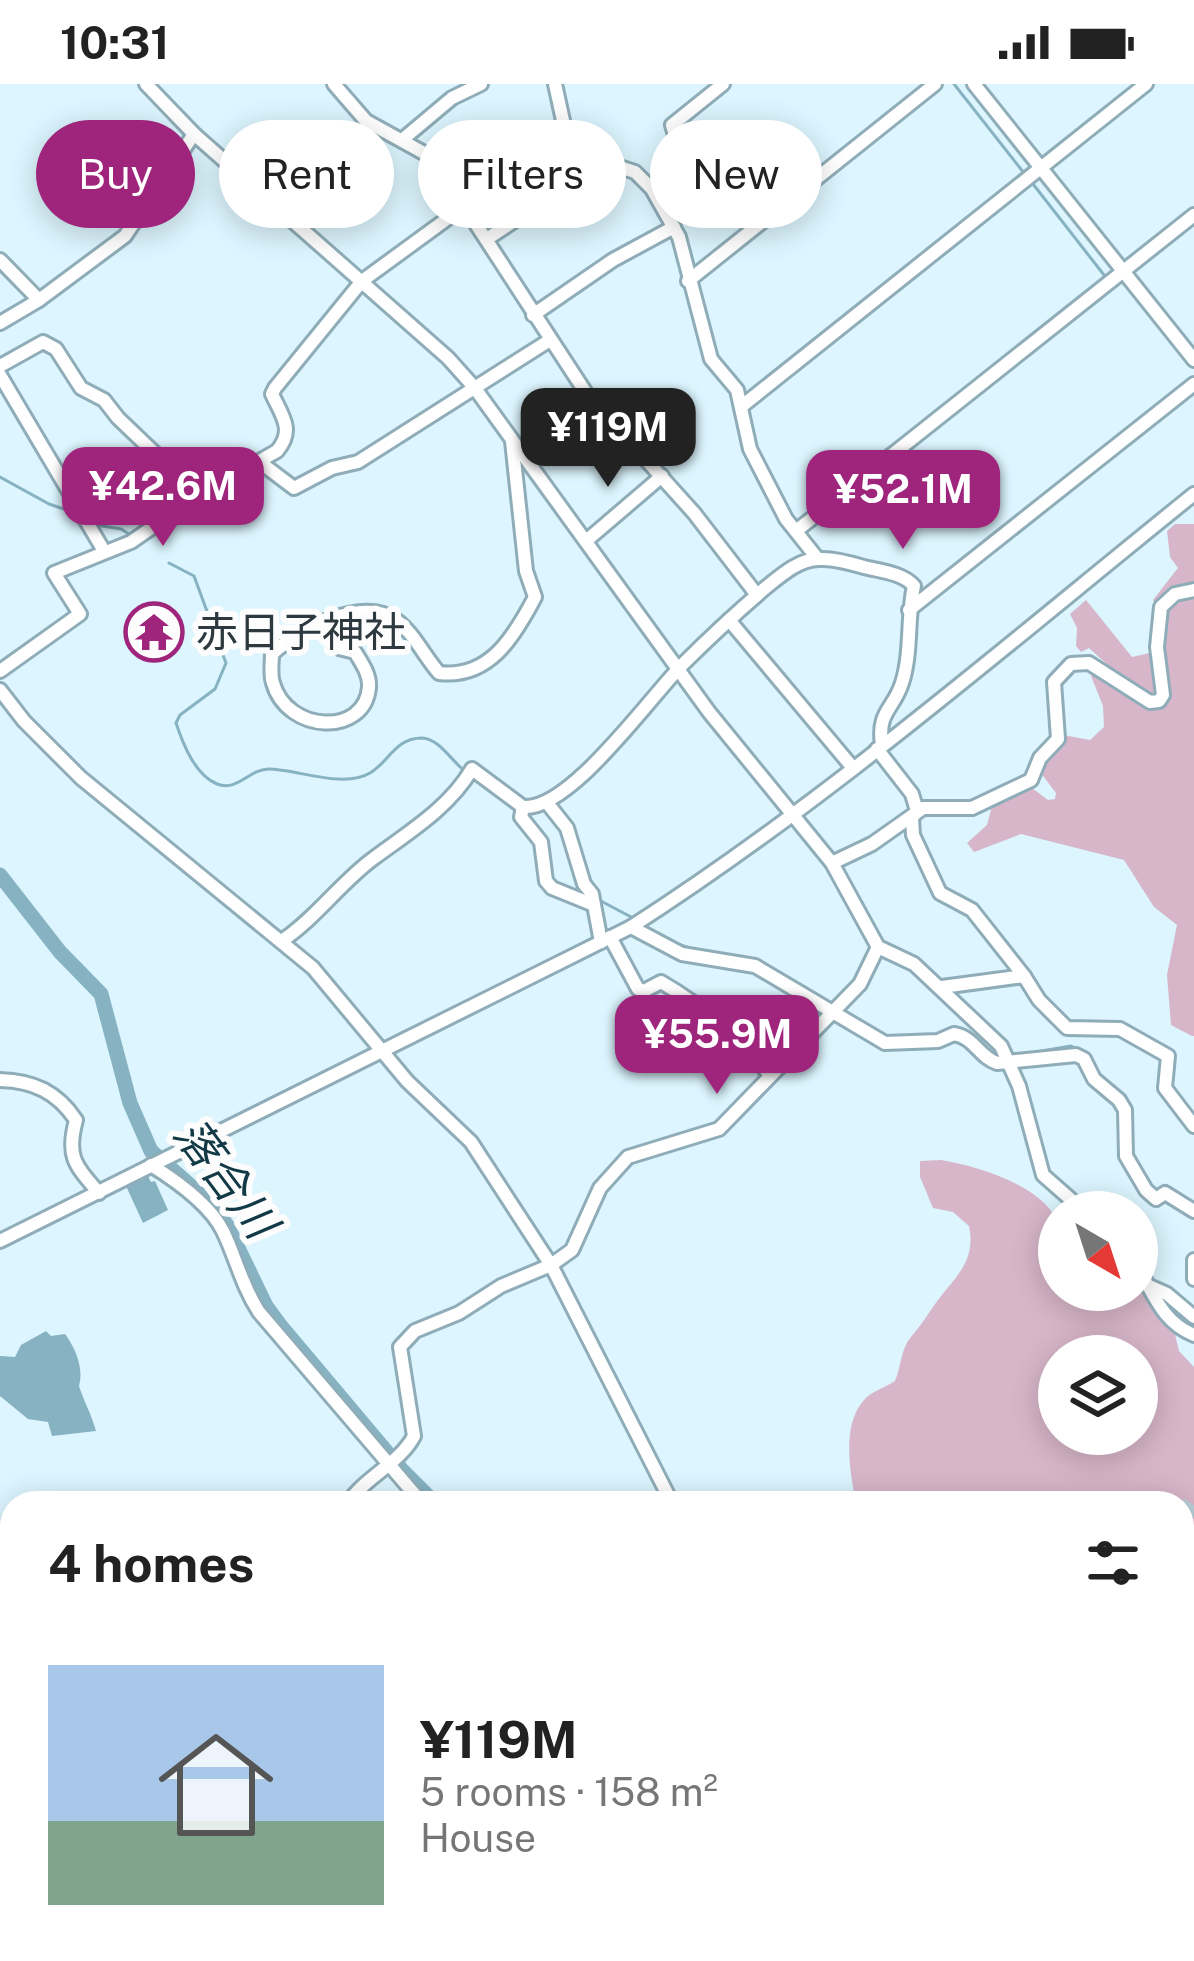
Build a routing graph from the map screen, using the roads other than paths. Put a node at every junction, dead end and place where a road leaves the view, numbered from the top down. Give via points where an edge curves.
1 (334, 84) edge
2 (481, 84) edge
3 (555, 84) edge
4 (723, 84) edge
5 (935, 84) edge
6 (974, 84) edge
7 (1146, 84) edge
8 (156, 88) edge
9 (182, 120) edge
10 (563, 120) edge
11 (677, 120) edge
12 (195, 135) edge
13 (402, 140) junction
14 (418, 149) edge
15 (626, 167) edge
16 (1041, 168) junction
17 (650, 187) edge
18 (1194, 214) edge
19 (129, 228) edge
20 (435, 228) edge
21 (480, 228) edge
22 (504, 228) edge
23 (672, 228) edge
24 (674, 228) edge
25 (487, 239) junction
26 (0, 260) edge
27 (1123, 271) junction
28 (362, 281) junction
29 (688, 281) junction
30 (39, 300) junction
31 (533, 315) junction
32 (0, 323) edge
33 (550, 340) junction
34 (1194, 360) edge
35 (0, 365) edge
36 (0, 375) edge
37 (1194, 384) edge
38 (474, 387) junction
39 (742, 406) junction
40 (512, 439) junction
41 (261, 463) junction
42 (662, 476) junction
43 (1194, 494) edge
44 (194, 499) junction
45 (796, 531) junction
46 (586, 541) junction
47 (104, 551) junction
48 (818, 558) junction
49 (1194, 590) edge
50 (757, 596) junction
51 (909, 610) junction
52 (729, 620) junction
53 (339, 648) dead end
54 (679, 667) junction
55 (0, 671) edge
56 (0, 690) edge
57 (880, 747) junction
58 (853, 768) junction
59 (548, 804) junction
60 (522, 811) junction
61 (917, 811) junction
62 (794, 816) junction
63 (832, 862) junction
64 (593, 901) junction
65 (635, 924) junction
66 (283, 940) junction
67 (606, 940) junction
68 (878, 947) junction
69 (1024, 976) junction
70 (940, 987) junction
71 (835, 1009) junction
72 (383, 1049) junction
73 (1006, 1058) junction
74 (770, 1075) junction
75 (0, 1081) edge
76 (1194, 1126) edge
77 (152, 1164) junction
78 (1061, 1191) edge
79 (98, 1192) junction
80 (1194, 1210) edge
81 (0, 1241) edge
82 (1194, 1260) edge
83 (551, 1264) junction
84 (1194, 1279) edge
85 (1158, 1290) edge
86 (1158, 1306) edge
87 (1194, 1317) edge
88 (1194, 1335) edge
89 (391, 1460) junction
90 (361, 1491) edge
91 (413, 1491) edge
92 (666, 1491) edge

1 - 13 street via 367,122
2 - 13 street
3 - 10 street
4 - 11 street
5 - 29 street
6 - 16 street
7 - 16 street
8 - 9 street
12 - 28 street
13 - 14 street
15 - 17 street
16 - 27 street
16 - 39 street
18 - 27 street
19 - 30 street
20 - 28 street
21 - 25 street
22 - 25 street
23 - 31 street
24 - 29 street
25 - 31 street
26 - 30 street
27 - 34 street
27 - 45 street
28 - 38 street
28 - 41 street via 275,388 288,428
29 - 39 street via 710,359
30 - 32 street
31 - 33 street
33 - 38 street
33 - 42 street
35 - 44 street via 43,341
36 - 47 street
37 - 51 street
38 - 40 street
38 - 41 street via 358,463 294,488
39 - 45 street via 751,449
40 - 46 street
40 - 53 street via 535,597 520,627 461,676 439,673 390,616 330,618 272,654 273,683 295,716 338,722 360,708 368,676 355,652
41 - 44 street
42 - 46 street
42 - 50 street
43 - 57 street
44 - 47 street
45 - 48 street
46 - 54 street
47 - 55 street via 54,573 80,614
48 - 50 street
48 - 51 street via 908,578
49 - 61 street via 1161,607 1159,701 1089,663 1071,664 1054,682 1058,739 1031,780 971,808
50 - 52 street
51 - 57 street via 902,687 879,727
52 - 54 street
52 - 58 street
54 - 59 street
54 - 62 street
56 - 66 street via 81,778
57 - 58 street
57 - 61 street
58 - 62 street
59 - 60 street
59 - 64 street via 567,828
60 - 64 street via 541,842 546,881
60 - 66 street via 495,783 469,774 425,822
61 - 63 street
61 - 69 street via 913,835 940,893 972,910
62 - 63 street
62 - 65 street
63 - 68 street
64 - 67 street
65 - 67 street
65 - 71 street via 682,954 755,966
66 - 72 street
67 - 72 street
67 - 74 street via 638,989 661,982 686,996 738,1036
68 - 70 street
68 - 71 street via 860,984
69 - 70 street
69 - 76 street via 1067,1028 1120,1029 1168,1056 1166,1088
70 - 73 street
71 - 73 street via 885,1043 954,1034 991,1061
71 - 74 street
72 - 77 street
72 - 83 street via 471,1142
73 - 78 street via 1043,1175
73 - 80 street via 1084,1058 1125,1110 1126,1156 1145,1190
74 - 83 street via 719,1129 628,1157 600,1188 572,1250
75 - 79 street via 48,1090 64,1103 76,1120 71,1154
77 - 79 street
77 - 89 street via 221,1226 259,1312
79 - 81 street
82 - 84 street
83 - 89 street via 402,1341 416,1429
83 - 92 street
85 - 87 street
86 - 88 street
89 - 90 street
89 - 91 street

